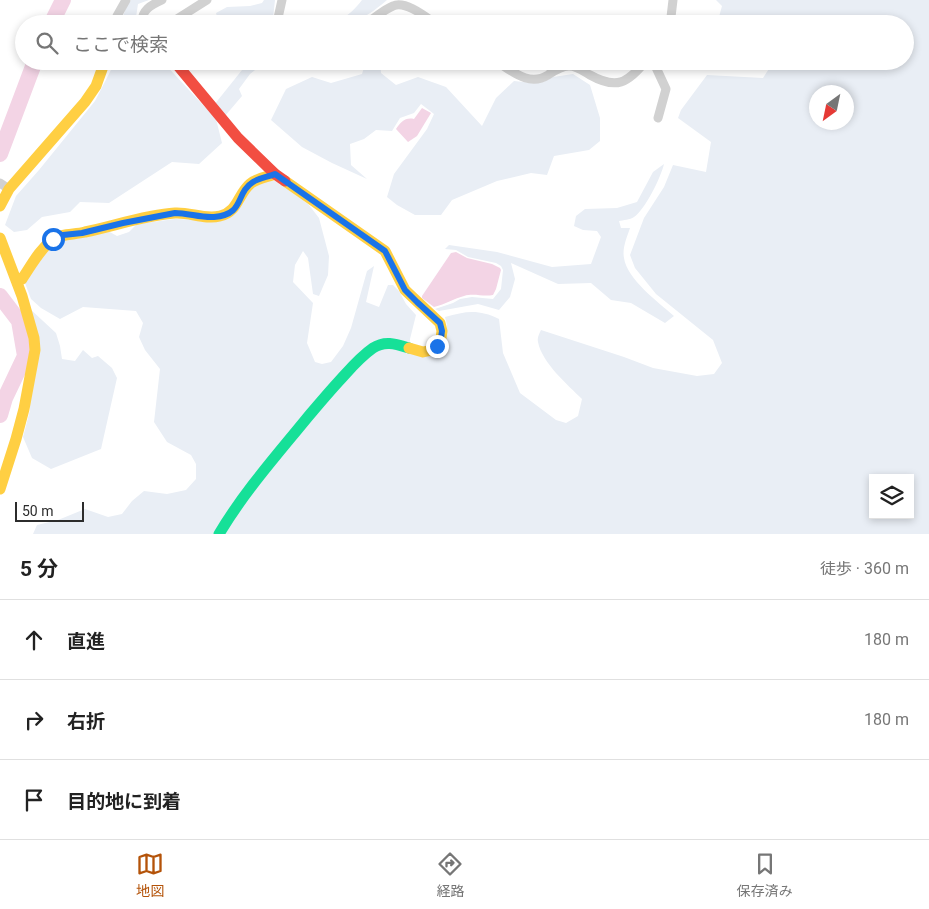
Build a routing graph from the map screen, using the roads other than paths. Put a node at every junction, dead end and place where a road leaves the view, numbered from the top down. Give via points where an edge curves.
1 (126, 0) edge
2 (162, 0) edge
3 (207, 0) edge
4 (282, 0) edge
5 (673, 0) edge
6 (118, 15) edge
7 (143, 15) edge
8 (183, 15) edge
9 (279, 15) edge
10 (379, 15) edge
11 (422, 15) edge
12 (671, 15) edge
13 (102, 70) edge
14 (181, 70) edge
15 (510, 70) edge
16 (556, 70) edge
17 (582, 70) edge
18 (638, 70) edge
19 (657, 70) edge
20 (658, 118) dead end
21 (275, 174) junction
22 (3, 185) edge
23 (0, 206) edge
24 (0, 238) edge
25 (17, 282) junction
26 (0, 489) edge
27 (219, 534) edge

1 - 6 street
2 - 7 street via 148,6
3 - 8 street
4 - 9 street
5 - 12 street
10 - 11 street via 394,5 405,6
13 - 22 street via 85,102
14 - 21 street via 238,138
15 - 16 street via 526,79 539,80
17 - 18 street via 608,83 621,82
19 - 20 street via 666,88
21 - 25 street via 252,182 230,214 211,218 175,213 53,239
21 - 27 street via 385,251 405,290 440,323 441,338 432,350 423,352 392,343 382,344 354,364 256,480
22 - 23 street
24 - 25 street
25 - 26 street via 35,350 24,409

